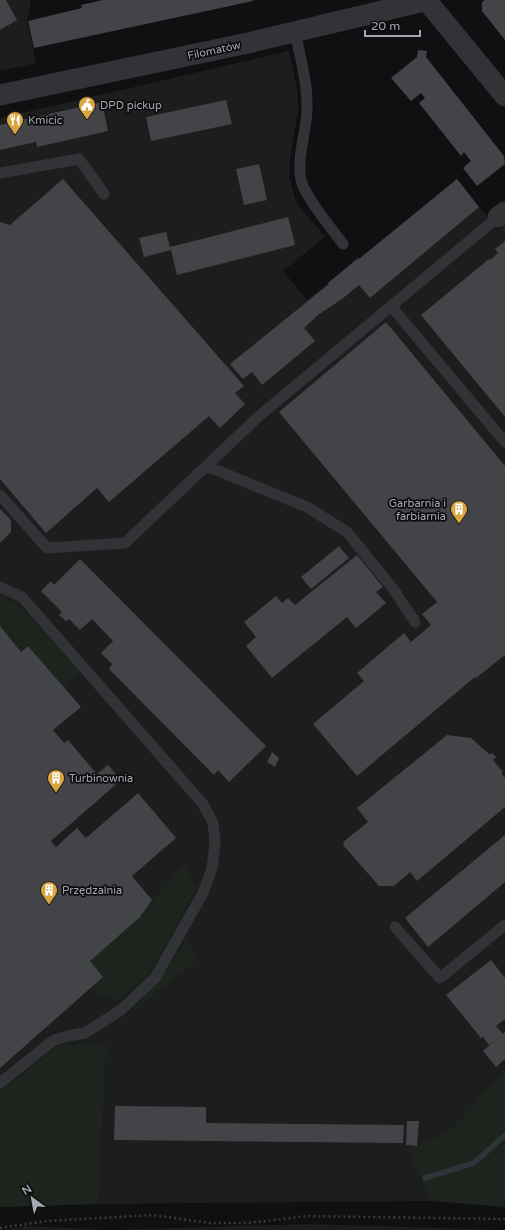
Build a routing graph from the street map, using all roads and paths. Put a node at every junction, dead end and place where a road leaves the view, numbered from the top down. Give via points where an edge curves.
1 (428, 0) edge
2 (295, 32) junction
3 (0, 95) edge
4 (505, 96) edge
5 (0, 173) edge
6 (104, 194) dead end
7 (502, 215) edge
8 (343, 244) dead end
9 (391, 306) junction
10 (505, 442) edge
11 (206, 466) junction
12 (0, 495) edge
13 (0, 586) edge
14 (415, 622) dead end
15 (505, 925) edge
16 (395, 927) dead end
17 (0, 1083) edge
18 (505, 1219) edge
19 (0, 1228) edge

1 - 2 street, Filomatów
1 - 4 street, Filomatów
2 - 3 street, Filomatów
2 - 8 lane via 305,77 307,105 300,168 301,182
5 - 6 lane via 79,159
7 - 9 lane
9 - 10 lane
9 - 11 lane via 258,417
11 - 12 lane via 124,543 47,548
11 - 14 lane via 307,507 347,532 394,590
13 - 17 lane via 22,597 203,804 213,824 215,842 212,868 203,893 155,978 121,1010 86,1033 54,1040
15 - 16 lane via 440,978
18 - 19 path via 307,1216 248,1223 209,1223 153,1214 47,1221

